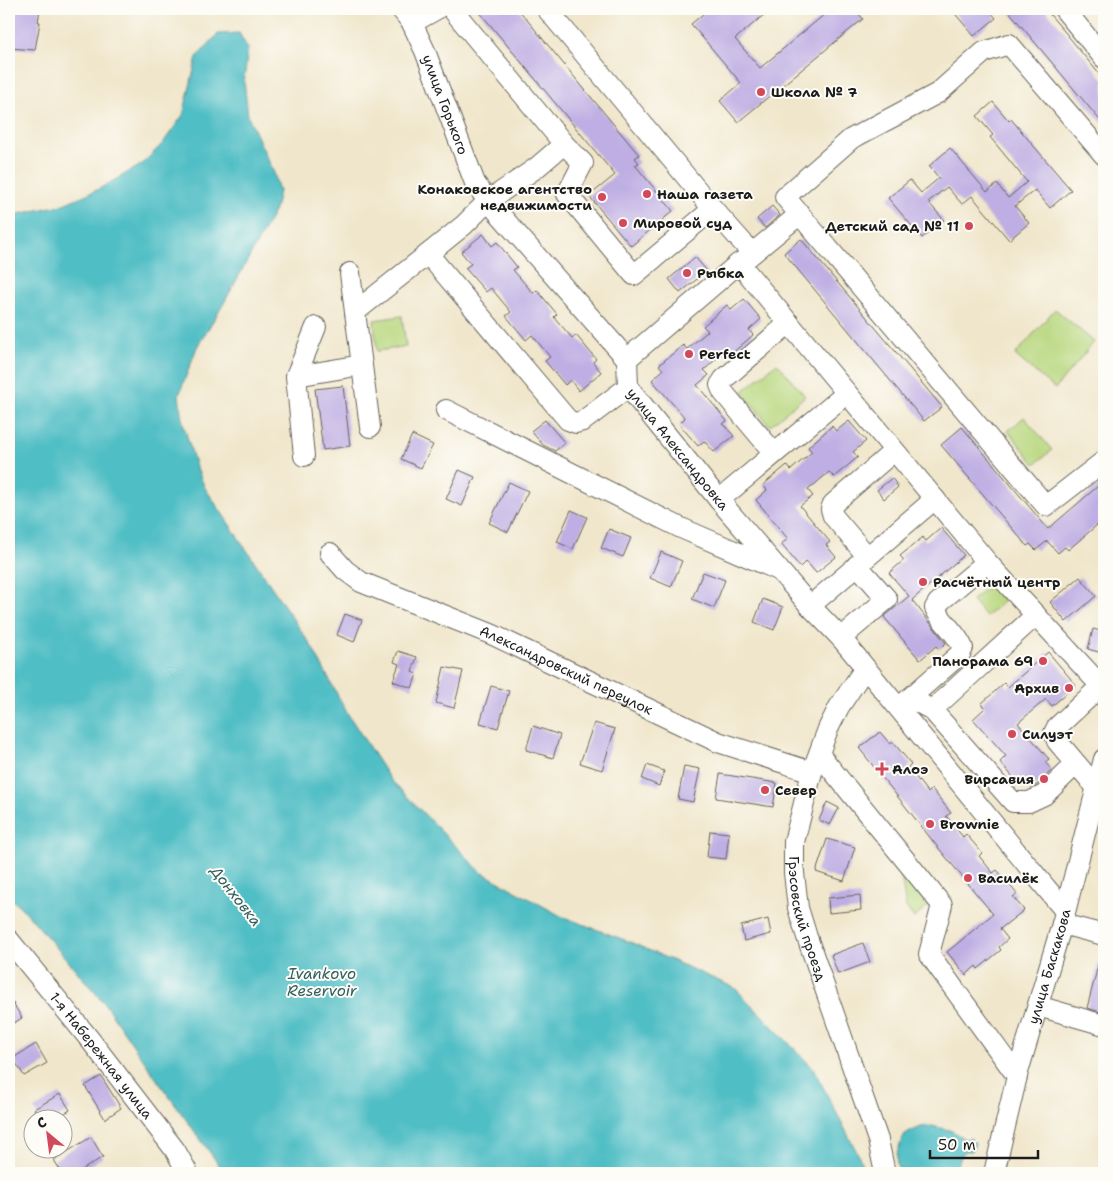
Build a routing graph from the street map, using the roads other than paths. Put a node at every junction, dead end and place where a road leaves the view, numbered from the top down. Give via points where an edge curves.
1 (437, 9) edge
2 (452, 9) edge
3 (547, 9) edge
4 (1064, 9) edge
5 (407, 16) edge
6 (1104, 58) edge
7 (564, 144) junction
8 (1104, 155) edge
9 (488, 201) junction
10 (713, 208) junction
11 (800, 214) junction
12 (428, 254) junction
13 (746, 258) junction
14 (350, 273) dead end
15 (355, 312) junction
16 (789, 323) junction
17 (316, 327) dead end
18 (627, 359) junction
19 (362, 365) junction
20 (296, 376) junction
21 (628, 386) junction
22 (847, 393) junction
23 (446, 410) dead end
24 (370, 427) dead end
25 (894, 451) junction
26 (774, 453) junction
27 (304, 456) dead end
28 (1104, 461) edge
29 (935, 499) junction
30 (719, 500) junction
31 (330, 553) dead end
32 (862, 560) junction
33 (988, 562) junction
34 (780, 571) junction
35 (810, 606) junction
36 (1036, 614) junction
37 (841, 638) junction
38 (865, 668) junction
39 (1103, 687) edge
40 (904, 703) junction
41 (932, 710) junction
42 (1104, 759) edge
43 (816, 763) junction
44 (1076, 764) junction
45 (996, 782) junction
46 (1097, 788) junction
47 (974, 800) junction
48 (1063, 918) junction
49 (1104, 934) edge
50 (9, 940) edge
51 (1038, 1006) junction
52 (1104, 1025) edge
53 (1018, 1076) junction
54 (188, 1173) edge
55 (885, 1173) edge
56 (994, 1173) edge

1 - 5 street
2 - 7 street
3 - 10 street
4 - 6 street
5 - 9 street, улица Горького via 425,51 475,183
7 - 9 street
7 - 10 street via 583,163 567,194 634,275
8 - 11 street via 1009,44 984,52 938,93 851,138 785,196
9 - 12 street
9 - 18 street
10 - 13 street
11 - 13 street
11 - 28 street via 1046,506
12 - 15 street
12 - 21 street via 568,420 583,421
13 - 16 street
13 - 18 street
14 - 15 street
15 - 19 street
16 - 22 street
16 - 26 street via 720,385
17 - 20 street
18 - 21 street, улица Александровка
19 - 20 street
19 - 24 street
20 - 27 street
21 - 30 street, улица Александровка
22 - 25 street
22 - 26 street
23 - 34 street via 681,528
25 - 29 street
25 - 32 street via 830,509
26 - 30 street
29 - 32 street
29 - 33 street
30 - 34 street, улица Александровка
31 - 43 street, Александровский переулок via 361,582 491,634 718,742
32 - 35 street
32 - 37 street via 887,599
33 - 36 street
33 - 40 street via 935,608 960,642 963,648 960,654
34 - 35 street, улица Александровка
35 - 37 street, улица Александровка
36 - 39 street
36 - 41 street
37 - 38 street, улица Александровка
38 - 40 street, улица Александровка
38 - 43 street, Грэсовский проезд via 839,707
39 - 44 street via 1054,733
40 - 41 street
40 - 47 street, улица Александровка
41 - 45 street
42 - 46 street, улица Баскакова
43 - 53 street via 942,905 929,954
43 - 55 street, Грэсовский проезд via 794,842 798,908 878,1140
44 - 45 street via 1044,795 1029,802 1013,802
44 - 46 street
45 - 47 street
46 - 48 street, улица Баскакова
47 - 48 street, улица Александровка
48 - 49 street
48 - 51 street, улица Баскакова
50 - 54 street, 1-я Набережная улица via 175,1150
51 - 52 street
51 - 53 street, улица Баскакова
53 - 56 street, улица Баскакова

